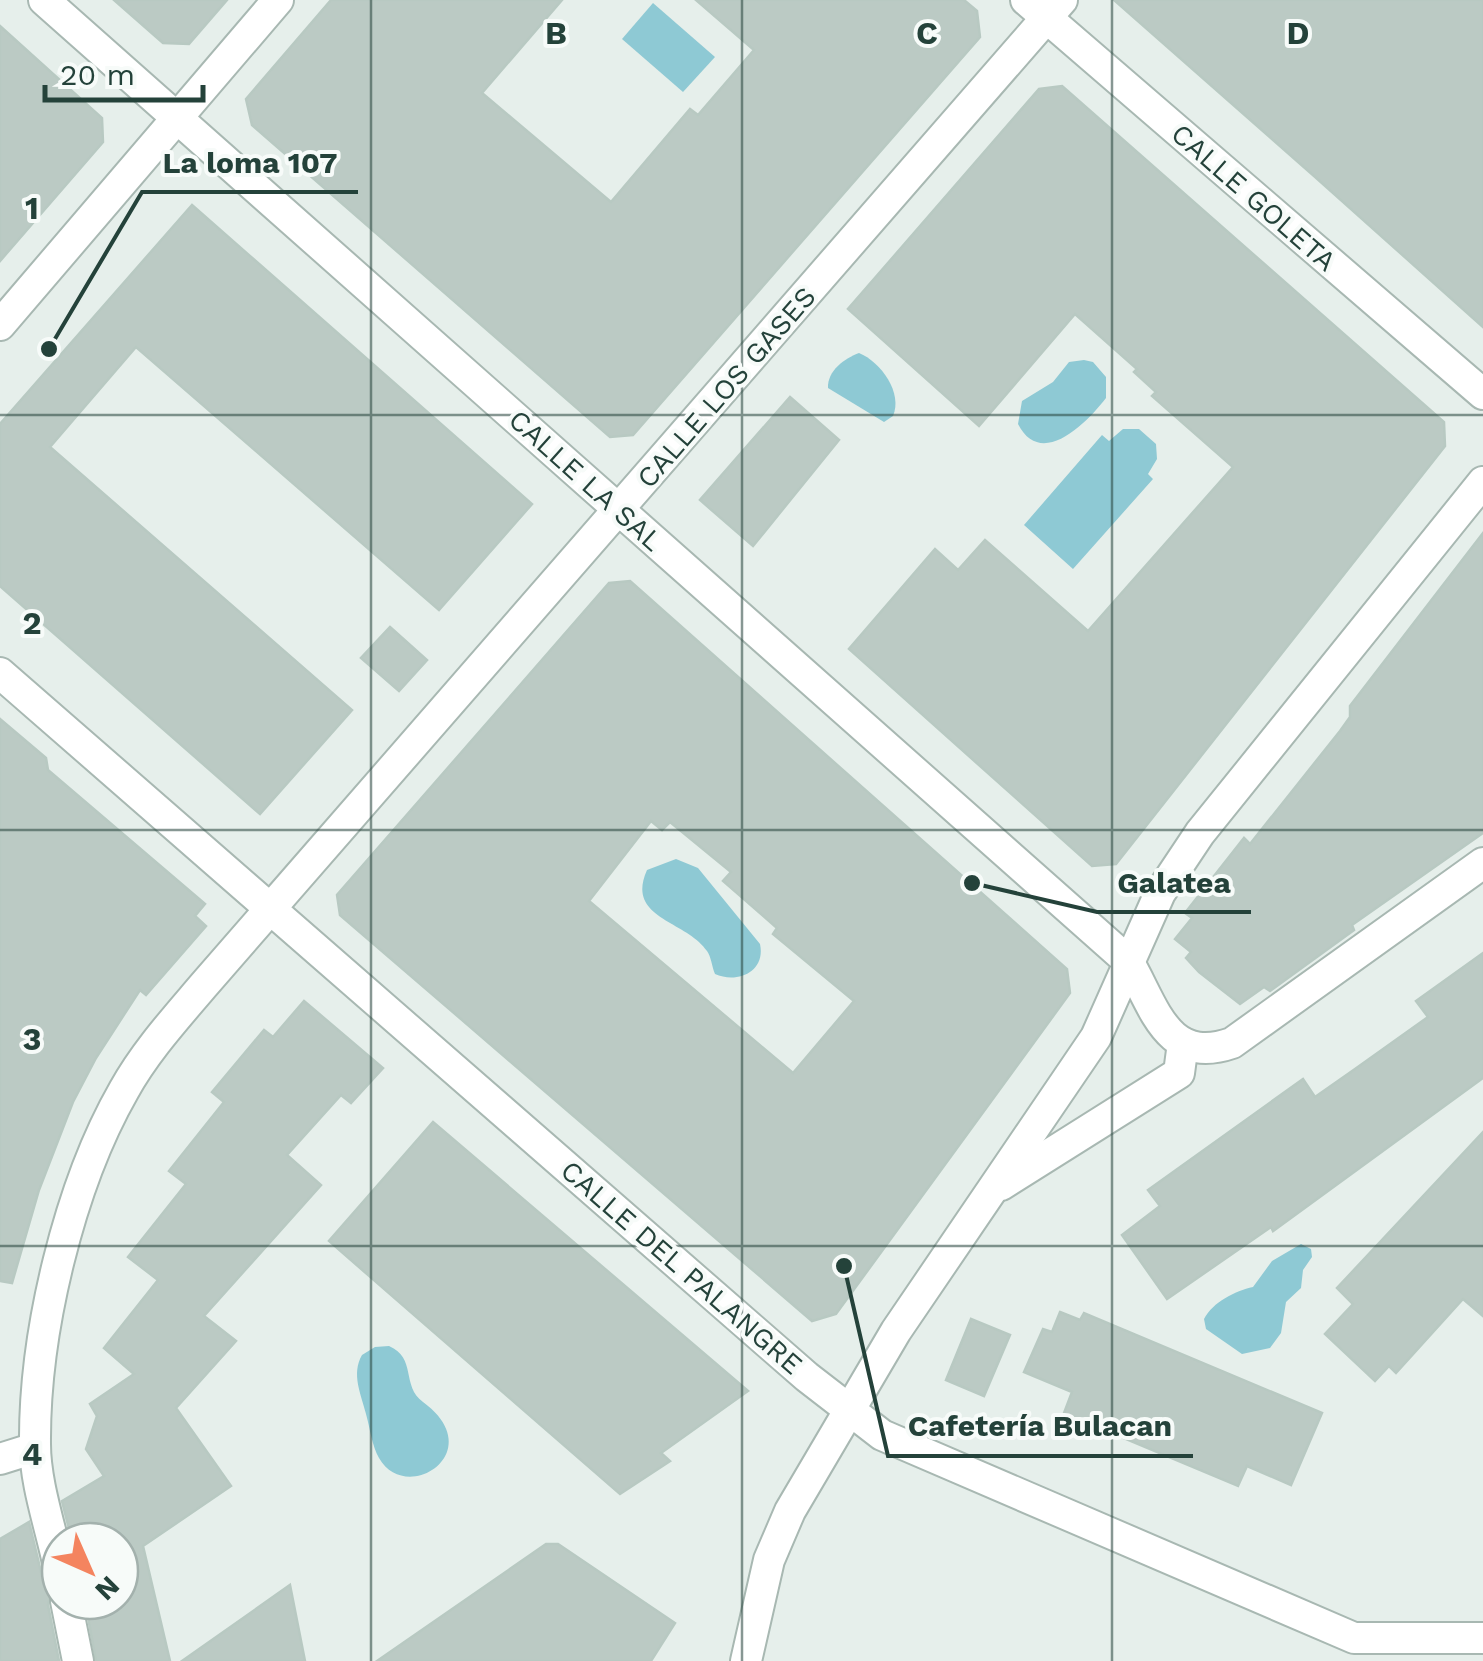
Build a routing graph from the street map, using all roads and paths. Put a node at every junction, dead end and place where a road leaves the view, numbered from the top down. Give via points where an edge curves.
1 (44, 0) edge
2 (278, 0) edge
3 (1045, 6) edge
4 (178, 118) junction
5 (0, 325) edge
6 (1483, 394) edge
7 (1483, 482) edge
8 (620, 509) junction
9 (0, 673) edge
10 (1483, 863) edge
11 (272, 910) junction
12 (1128, 961) junction
13 (1183, 1043) junction
14 (990, 1192) junction
15 (849, 1413) junction
16 (35, 1448) junction
17 (0, 1459) edge
18 (50, 1521) edge
19 (70, 1621) edge
20 (1483, 1638) edge
21 (1355, 1650) edge
22 (78, 1661) edge
23 (746, 1661) edge

1 - 4 street, CALLE LA SAL
2 - 4 street
3 - 6 street, CALLE GOLETA
3 - 8 street, CALLE LOS GASES
4 - 5 street
4 - 8 street, CALLE LA SAL
7 - 12 street via 1200,833 1160,893
8 - 11 street, CALLE LOS GASES
8 - 12 street, CALLE LA SAL
9 - 11 street, CALLE DEL PALANGRE
10 - 13 street via 1232,1042 1217,1048
11 - 15 street, CALLE DEL PALANGRE
11 - 16 street, CALLE LOS GASES via 156,1041 98,1144 46,1326
12 - 13 street via 1158,1021
12 - 14 street via 1096,1037
13 - 14 street via 1179,1073
14 - 15 street
15 - 21 street, CALLE DEL PALANGRE via 929,1458
15 - 23 street via 769,1560
16 - 17 street
16 - 18 street, CALLE LOS GASES
19 - 22 street
20 - 21 street, CALLE DEL PALANGRE

